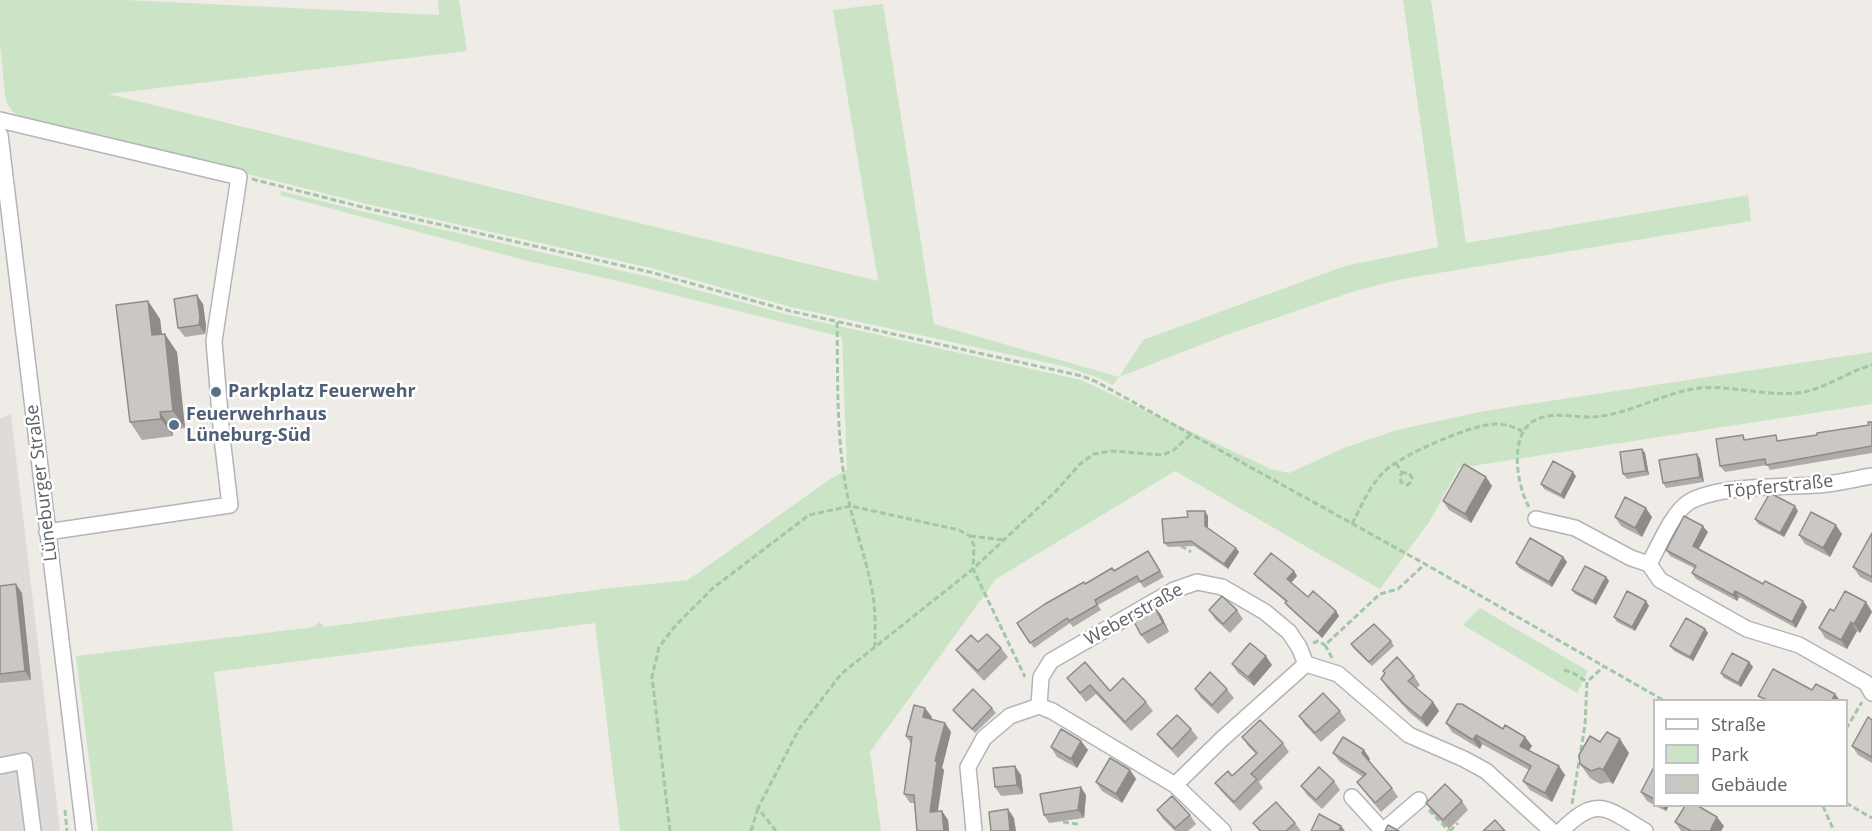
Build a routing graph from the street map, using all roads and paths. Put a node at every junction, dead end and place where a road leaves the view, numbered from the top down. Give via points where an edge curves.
1 (0, 120) edge
2 (0, 135) edge
3 (239, 177) junction
4 (837, 321) junction
5 (1872, 365) edge
6 (1522, 431) junction
7 (1192, 433) junction
8 (1396, 463) junction
9 (1402, 473) junction
10 (1872, 476) edge
11 (1524, 498) dead end
12 (851, 506) junction
13 (1536, 519) dead end
14 (1352, 524) junction
15 (47, 532) junction
16 (970, 536) junction
17 (1004, 540) junction
18 (1181, 546) edge
19 (1191, 552) dead end
20 (1425, 564) junction
21 (1649, 564) junction
22 (973, 569) junction
23 (875, 647) junction
24 (1306, 664) junction
25 (1603, 667) junction
26 (1564, 670) dead end
27 (1338, 674) junction
28 (1028, 682) dead end
29 (1587, 682) junction
30 (1870, 683) edge
31 (1661, 699) edge
32 (1039, 706) junction
33 (1848, 726) edge
34 (0, 766) edge
35 (1175, 785) junction
36 (1352, 797) dead end
37 (1419, 800) joint
38 (1848, 805) edge
39 (1822, 807) edge
40 (758, 808) junction
41 (1582, 812) junction
42 (1872, 818) edge
43 (1063, 822) dead end
44 (1458, 823) dead end
45 (1078, 824) dead end
46 (33, 831) edge
47 (84, 831) edge
48 (670, 831) edge
49 (751, 831) edge
50 (776, 831) edge
51 (974, 831) edge
52 (1223, 831) edge
53 (1384, 831) edge
54 (1449, 831) edge
55 (1552, 831) edge
56 (1561, 831) edge
57 (1645, 831) edge
58 (1834, 831) edge

1 - 3 street
2 - 15 street, Lüneburger Straße
3 - 4 path via 650,272
3 - 15 street via 214,341 230,505
4 - 7 path via 1082,376
4 - 12 path via 839,423
5 - 6 path via 1805,392 1691,389 1595,417 1546,416 1532,421
6 - 8 path via 1495,424 1468,429
6 - 11 path via 1517,453
7 - 14 path
7 - 17 path via 1174,450 1162,455 1112,451 1094,454
8 - 9 path
8 - 14 path via 1374,482
9 - 9 path via 1401,482 1407,485 1411,475
10 - 21 street, Töpferstraße via 1820,485 1762,486 1709,494 1689,503 1676,516
12 - 16 path via 959,530
12 - 23 path via 872,590
12 - 48 path via 810,515 763,549 713,588 659,647 652,677
13 - 21 street via 1575,528
14 - 20 path
15 - 47 street, Lüneburger Straße
16 - 17 path
16 - 22 path via 974,546
17 - 22 path
18 - 19 path
20 - 25 path
20 - 27 path via 1398,589 1380,594 1325,645
21 - 30 street via 1660,580 1747,629 1799,645
22 - 23 path
22 - 28 path
23 - 40 path via 841,674 798,729
24 - 27 street
24 - 32 street, Weberstraße via 1289,632 1265,612 1222,587 1197,582 1174,590 1051,661 1041,677
24 - 35 street
25 - 29 path
25 - 31 path
26 - 29 path
27 - 55 street via 1409,735 1486,771
29 - 41 path via 1585,724 1572,805
30 - 33 path
32 - 35 street
32 - 51 street via 1010,716 984,738 968,767
34 - 46 street via 24,761
35 - 52 street
36 - 53 street
37 - 53 street
37 - 54 path
38 - 42 path
39 - 58 path
40 - 49 path
40 - 50 path
41 - 56 street
41 - 57 street via 1610,811
43 - 45 path
44 - 54 path

